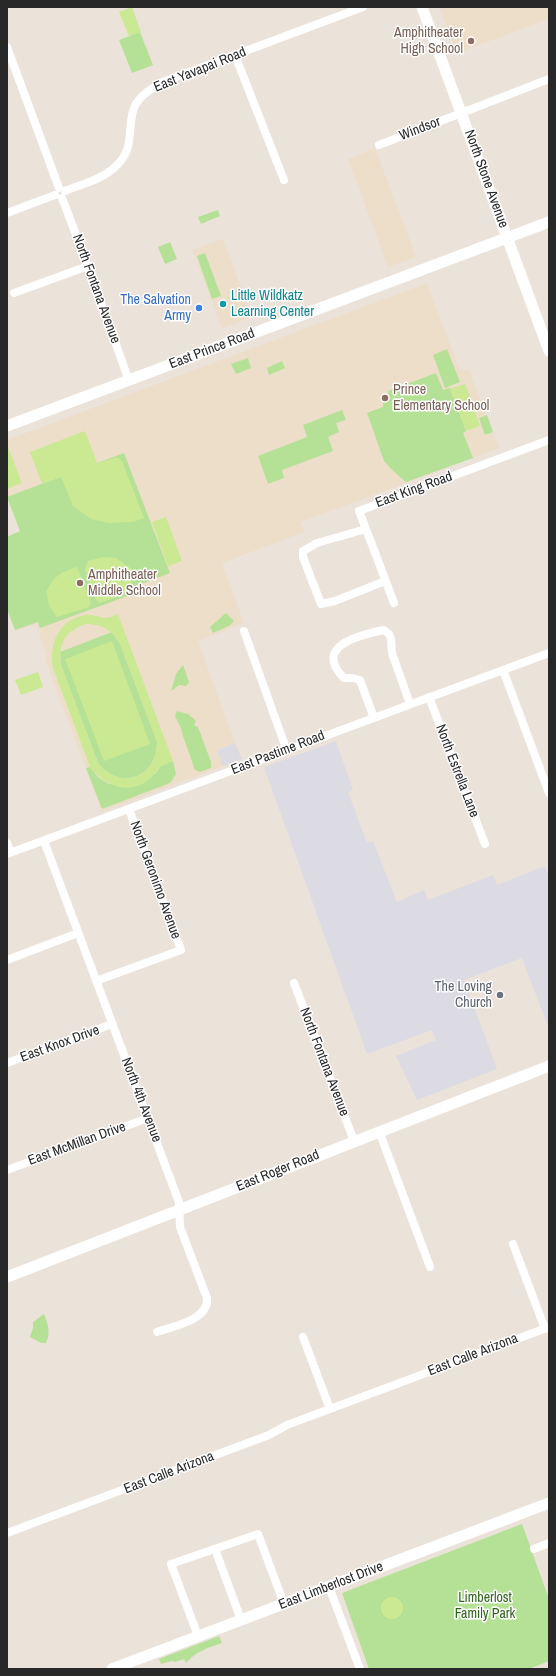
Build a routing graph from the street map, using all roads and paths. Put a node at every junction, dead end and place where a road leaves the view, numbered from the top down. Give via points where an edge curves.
1 (363, 7) edge
2 (422, 7) edge
3 (7, 47) edge
4 (236, 55) junction
5 (549, 79) edge
6 (461, 113) junction
7 (379, 145) dead end
8 (284, 180) dead end
9 (60, 193) junction
10 (7, 213) edge
11 (549, 222) edge
12 (507, 238) junction
13 (88, 266) junction
14 (14, 293) dead end
15 (549, 352) edge
16 (129, 380) junction
17 (7, 426) edge
18 (549, 440) edge
19 (366, 529) junction
20 (385, 581) junction
21 (394, 603) dead end
22 (244, 631) dead end
23 (549, 653) edge
24 (503, 670) junction
25 (429, 698) junction
26 (410, 704) junction
27 (374, 718) junction
28 (287, 751) junction
29 (549, 793) edge
30 (129, 809) junction
31 (44, 841) junction
32 (7, 843) edge
33 (485, 844) dead end
34 (9, 853) edge
35 (78, 933) junction
36 (7, 960) edge
37 (96, 981) junction
38 (294, 983) dead end
39 (112, 1024) junction
40 (7, 1063) edge
41 (549, 1066) edge
42 (148, 1118) junction
43 (379, 1132) junction
44 (354, 1141) junction
45 (7, 1170) edge
46 (178, 1210) junction
47 (513, 1244) dead end
48 (430, 1267) dead end
49 (7, 1277) edge
50 (547, 1328) edge
51 (157, 1332) dead end
52 (302, 1337) dead end
53 (330, 1409) junction
54 (549, 1503) edge
55 (7, 1534) edge
56 (549, 1543) edge
57 (215, 1549) junction
58 (534, 1549) dead end
59 (329, 1587) junction
60 (284, 1604) junction
61 (241, 1620) junction
62 (198, 1636) junction
63 (112, 1669) edge
64 (360, 1669) edge

1 - 4 street, East Yavapai Road
2 - 6 street, North Stone Avenue
3 - 9 street, North Fontana Avenue
4 - 8 street
4 - 9 street, East Yavapai Road via 160,83 147,92 133,110 129,147 122,160 100,178
5 - 6 street, Windsor
6 - 7 street, Windsor
6 - 12 street, North Stone Avenue
9 - 10 street, East Yavapai Road
9 - 13 street, North Fontana Avenue
11 - 12 street, East Prince Road
12 - 15 street, North Stone Avenue
12 - 16 street, East Prince Road
13 - 14 street
13 - 16 street, North Fontana Avenue
16 - 17 street, East Prince Road
18 - 19 street, East King Road via 360,511
19 - 20 street
19 - 20 street via 317,543 303,552 303,557 321,604 335,602
20 - 21 street
22 - 28 street
23 - 24 street, East Pastime Road
24 - 25 street, East Pastime Road
24 - 29 street
25 - 26 street, East Pastime Road
25 - 33 street, North Estrella Lane
26 - 27 street, East Pastime Road
26 - 27 street via 392,654 389,634 384,630 364,634 338,646 333,654 338,671 344,678 360,680
27 - 28 street, East Pastime Road
28 - 30 street, East Pastime Road
30 - 31 street, East Pastime Road
30 - 37 street, North Geronimo Avenue via 181,950
31 - 34 street, East Pastime Road
31 - 35 street, North 4th Avenue
32 - 34 street
35 - 36 street
35 - 37 street, North 4th Avenue
37 - 39 street, North 4th Avenue
38 - 44 street, North Fontana Avenue
39 - 40 street, East Knox Drive
39 - 42 street, North 4th Avenue
41 - 43 street, East Roger Road
42 - 45 street, East McMillan Drive
42 - 46 street, North 4th Avenue via 179,1202
43 - 44 street, East Roger Road
43 - 48 street
44 - 46 street, East Roger Road
46 - 49 street, East Roger Road
46 - 51 street, North 4th Avenue via 180,1227 208,1304 200,1315
47 - 50 street
50 - 53 street, East Calle Arizona
52 - 53 street
53 - 55 street, East Calle Arizona via 287,1425 269,1435
54 - 59 street, East Limberlost Drive
56 - 58 street
57 - 60 street via 258,1534
57 - 61 street
57 - 62 street via 171,1564
59 - 60 street, East Limberlost Drive
59 - 64 street
60 - 61 street, East Limberlost Drive
61 - 62 street, East Limberlost Drive
62 - 63 street, East Limberlost Drive

